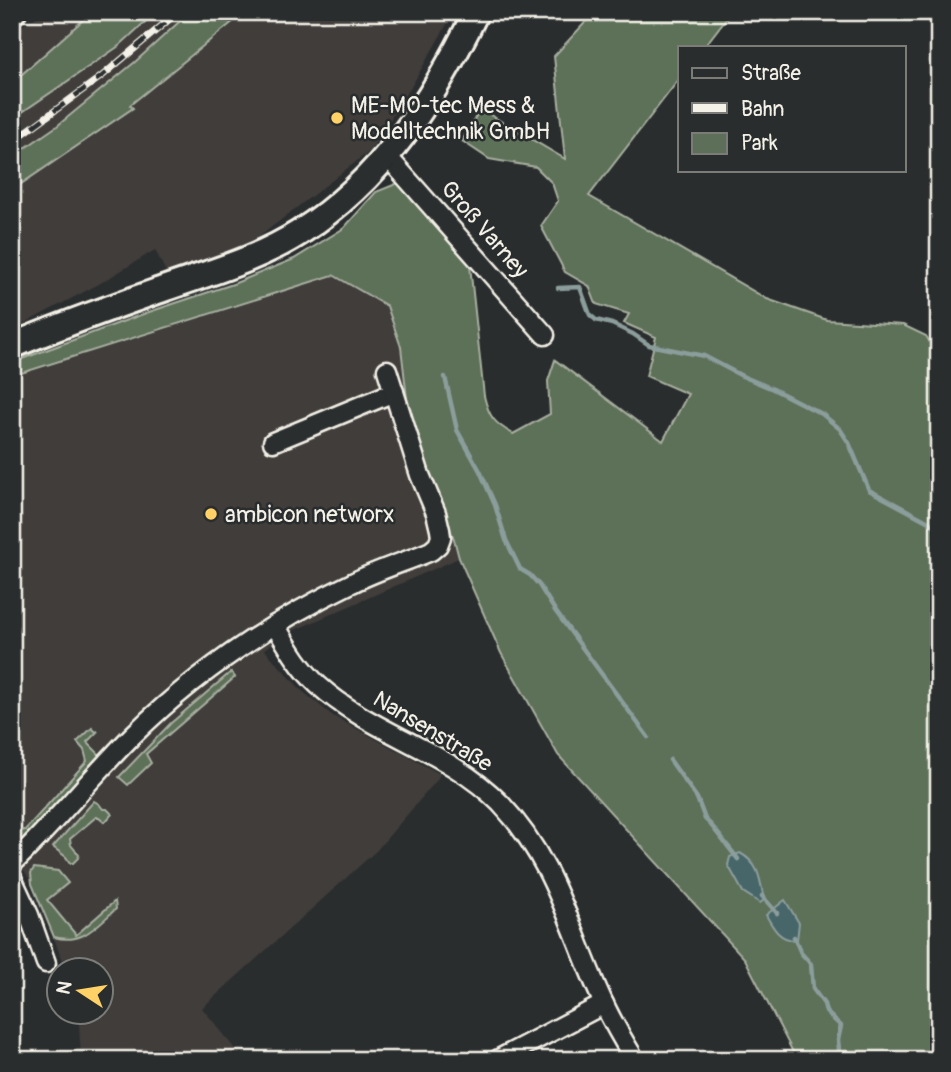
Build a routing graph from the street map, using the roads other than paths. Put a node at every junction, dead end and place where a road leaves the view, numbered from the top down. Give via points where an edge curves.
1 (18, 12) edge
2 (476, 12) edge
3 (12, 17) edge
4 (387, 156) junction
5 (545, 335) dead end
6 (12, 346) edge
7 (387, 370) dead end
8 (394, 392) junction
9 (273, 442) dead end
10 (275, 625) junction
11 (12, 864) edge
12 (12, 878) edge
13 (46, 963) dead end
14 (604, 1004) junction
15 (499, 1059) edge
16 (635, 1060) edge

1 - 3 street
2 - 4 main road via 437,86
4 - 5 street, Groß Varney
4 - 6 main road via 326,213 279,244
7 - 8 street
8 - 9 street
8 - 10 street via 436,513 438,545 353,582
10 - 11 street via 155,714
10 - 14 street, Nansenstraße via 296,661 320,687 358,714 465,773 513,818 547,868
12 - 13 street
14 - 15 street
14 - 16 street, Nansenstraße

